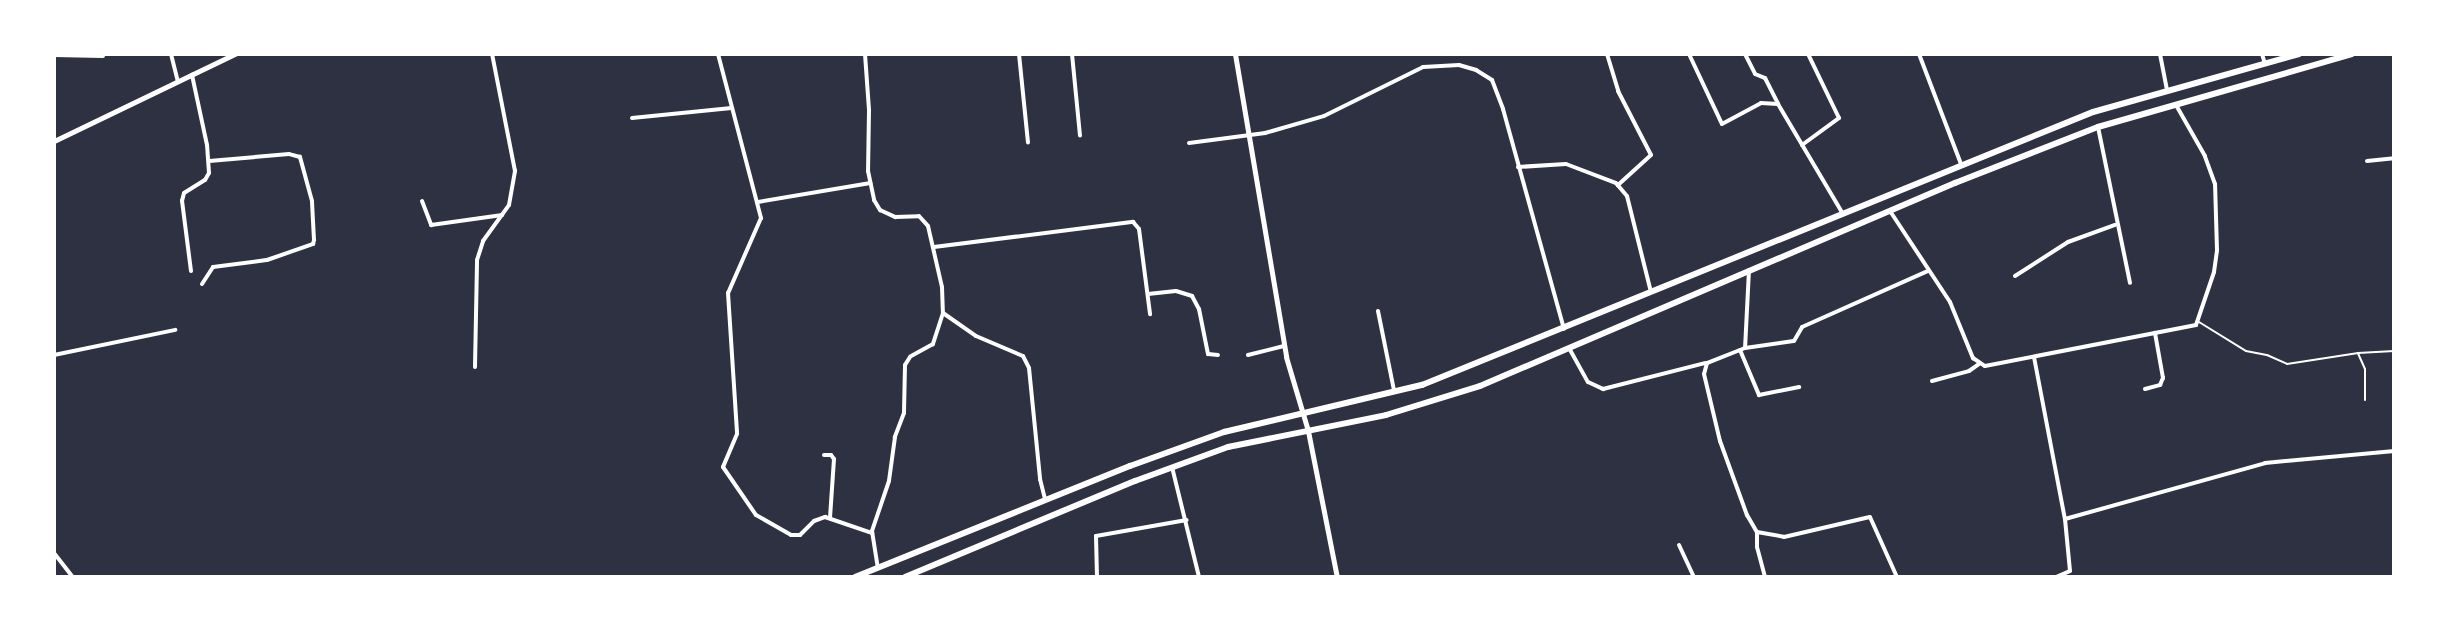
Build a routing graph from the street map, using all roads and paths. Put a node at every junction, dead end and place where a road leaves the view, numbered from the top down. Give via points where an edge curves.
1 (171, 54) edge
2 (235, 54) edge
3 (492, 54) edge
4 (718, 54) edge
5 (865, 54) edge
6 (1019, 54) edge
7 (1072, 54) edge
8 (1235, 54) edge
9 (1607, 54) edge
10 (1689, 54) edge
11 (1745, 54) edge
12 (1808, 54) edge
13 (1919, 54) edge
14 (2160, 54) edge
15 (2262, 54) edge
16 (2299, 54) edge
17 (2352, 54) edge
18 (54, 55) edge
19 (103, 56) dead end
20 (2265, 64) junction
21 (192, 75) junction
22 (178, 82) junction
23 (2167, 91) junction
24 (1778, 104) junction
25 (2176, 105) junction
26 (732, 108) junction
27 (2093, 112) junction
28 (632, 118) dead end
29 (2098, 127) junction
30 (1080, 136) dead end
31 (1249, 137) junction
32 (54, 141) edge
33 (1028, 143) dead end
34 (1189, 143) dead end
35 (1802, 145) junction
36 (2394, 158) edge
37 (209, 161) junction
38 (2367, 161) dead end
39 (1961, 164) junction
40 (1518, 167) junction
41 (870, 183) junction
42 (1618, 185) junction
43 (422, 201) dead end
44 (758, 202) junction
45 (1890, 211) junction
46 (1843, 214) junction
47 (503, 215) junction
48 (2115, 225) junction
49 (934, 247) junction
50 (1742, 255) junction
51 (1749, 270) junction
52 (191, 271) dead end
53 (1928, 271) junction
54 (2015, 276) dead end
55 (2130, 283) dead end
56 (202, 284) dead end
57 (1148, 294) junction
58 (1652, 294) junction
59 (1378, 311) dead end
60 (943, 313) junction
61 (1150, 314) dead end
62 (2198, 321) junction
63 (1564, 329) junction
64 (175, 330) dead end
65 (2155, 333) junction
66 (1284, 346) junction
67 (1569, 348) junction
68 (1742, 349) junction
69 (2394, 351) edge
70 (2358, 353) junction
71 (54, 355) edge
72 (1218, 355) dead end
73 (1248, 355) dead end
74 (2034, 357) junction
75 (1707, 363) junction
76 (1979, 364) junction
77 (475, 367) dead end
78 (1932, 381) dead end
79 (1799, 387) dead end
80 (2145, 389) dead end
81 (1395, 393) junction
82 (2365, 400) dead end
83 (1301, 413) junction
84 (1308, 431) junction
85 (2394, 451) edge
86 (824, 455) dead end
87 (1172, 467) junction
88 (1045, 499) junction
89 (1051, 516) junction
90 (830, 518) junction
91 (2065, 519) junction
92 (1187, 520) junction
93 (1757, 532) junction
94 (872, 533) junction
95 (1679, 545) dead end
96 (54, 553) edge
97 (878, 568) junction
98 (73, 577) edge
99 (855, 577) edge
100 (905, 577) edge
101 (1097, 577) edge
102 (1199, 577) edge
103 (1337, 577) edge
104 (1694, 577) edge
105 (1765, 577) edge
106 (1897, 577) edge
107 (2056, 577) edge

1 - 22 street
2 - 21 street
3 - 47 street via 515,171
4 - 26 street
5 - 41 street
6 - 33 street
7 - 30 street
8 - 31 street
9 - 42 street via 1618,91 1651,155
10 - 24 street via 1722,124 1761,103
11 - 24 street
12 - 35 street via 1839,118
13 - 39 street
14 - 23 street
15 - 20 street
16 - 20 main road
17 - 25 main road
18 - 19 street
20 - 23 main road
21 - 22 street
21 - 37 street
22 - 32 street
23 - 27 main road
24 - 35 street
25 - 29 main road
25 - 62 street via 2215,184 2217,250
26 - 28 street
26 - 44 street
27 - 29 main road
27 - 39 main road
29 - 45 main road
29 - 48 street via 2115,201
31 - 34 street
31 - 40 street via 1324,116 1423,67 1459,65 1492,80
31 - 66 street
35 - 46 street
36 - 38 street
37 - 52 street via 205,180 189,188 182,201
37 - 56 street via 300,157 312,201 314,240 267,260 213,267
39 - 46 main road
40 - 42 street via 1566,164
40 - 63 street
41 - 44 street
41 - 49 street via 880,210 895,217 919,216
42 - 58 street via 1627,196
43 - 47 street via 431,225
44 - 90 street via 760,227 728,293 737,434 723,467 768,524 800,535 814,521
45 - 51 main road
45 - 53 street
46 - 50 main road
47 - 77 street via 483,241 477,260
48 - 54 street via 2068,242
48 - 55 street
49 - 57 street via 1133,222 1139,229
49 - 60 street
50 - 51 main road
50 - 58 main road
51 - 67 main road
51 - 68 street
53 - 68 street via 1802,327 1794,341
53 - 76 street
57 - 61 street
57 - 72 street via 1176,291 1192,296 1208,354
58 - 63 main road
59 - 81 street
60 - 88 street via 976,336 1023,356 1029,368
60 - 94 street via 933,344 905,365 904,413
62 - 65 street
62 - 70 lane via 2246,351 2287,364
63 - 81 main road
64 - 71 street
65 - 74 street
65 - 80 street via 2163,378 2160,385
66 - 73 street
66 - 83 street
67 - 75 street via 1588,382 1603,389
67 - 84 main road via 1426,405
68 - 75 street
68 - 79 street via 1759,395
69 - 70 lane
70 - 82 lane via 2365,369
74 - 76 street
74 - 91 street
75 - 93 street via 1706,388 1720,441
76 - 78 street
81 - 83 main road
83 - 84 street
83 - 88 main road via 1224,432
84 - 87 main road via 1228,447
84 - 103 street
85 - 91 street via 2265,463
86 - 90 street via 834,459
87 - 89 main road
87 - 92 street
88 - 89 main road
88 - 97 main road
89 - 100 main road
90 - 94 street
91 - 107 street via 2070,571
92 - 101 street via 1096,536
92 - 102 street
93 - 105 street
93 - 106 street via 1784,537 1870,517
94 - 97 street
95 - 104 street
96 - 98 street
97 - 99 main road

